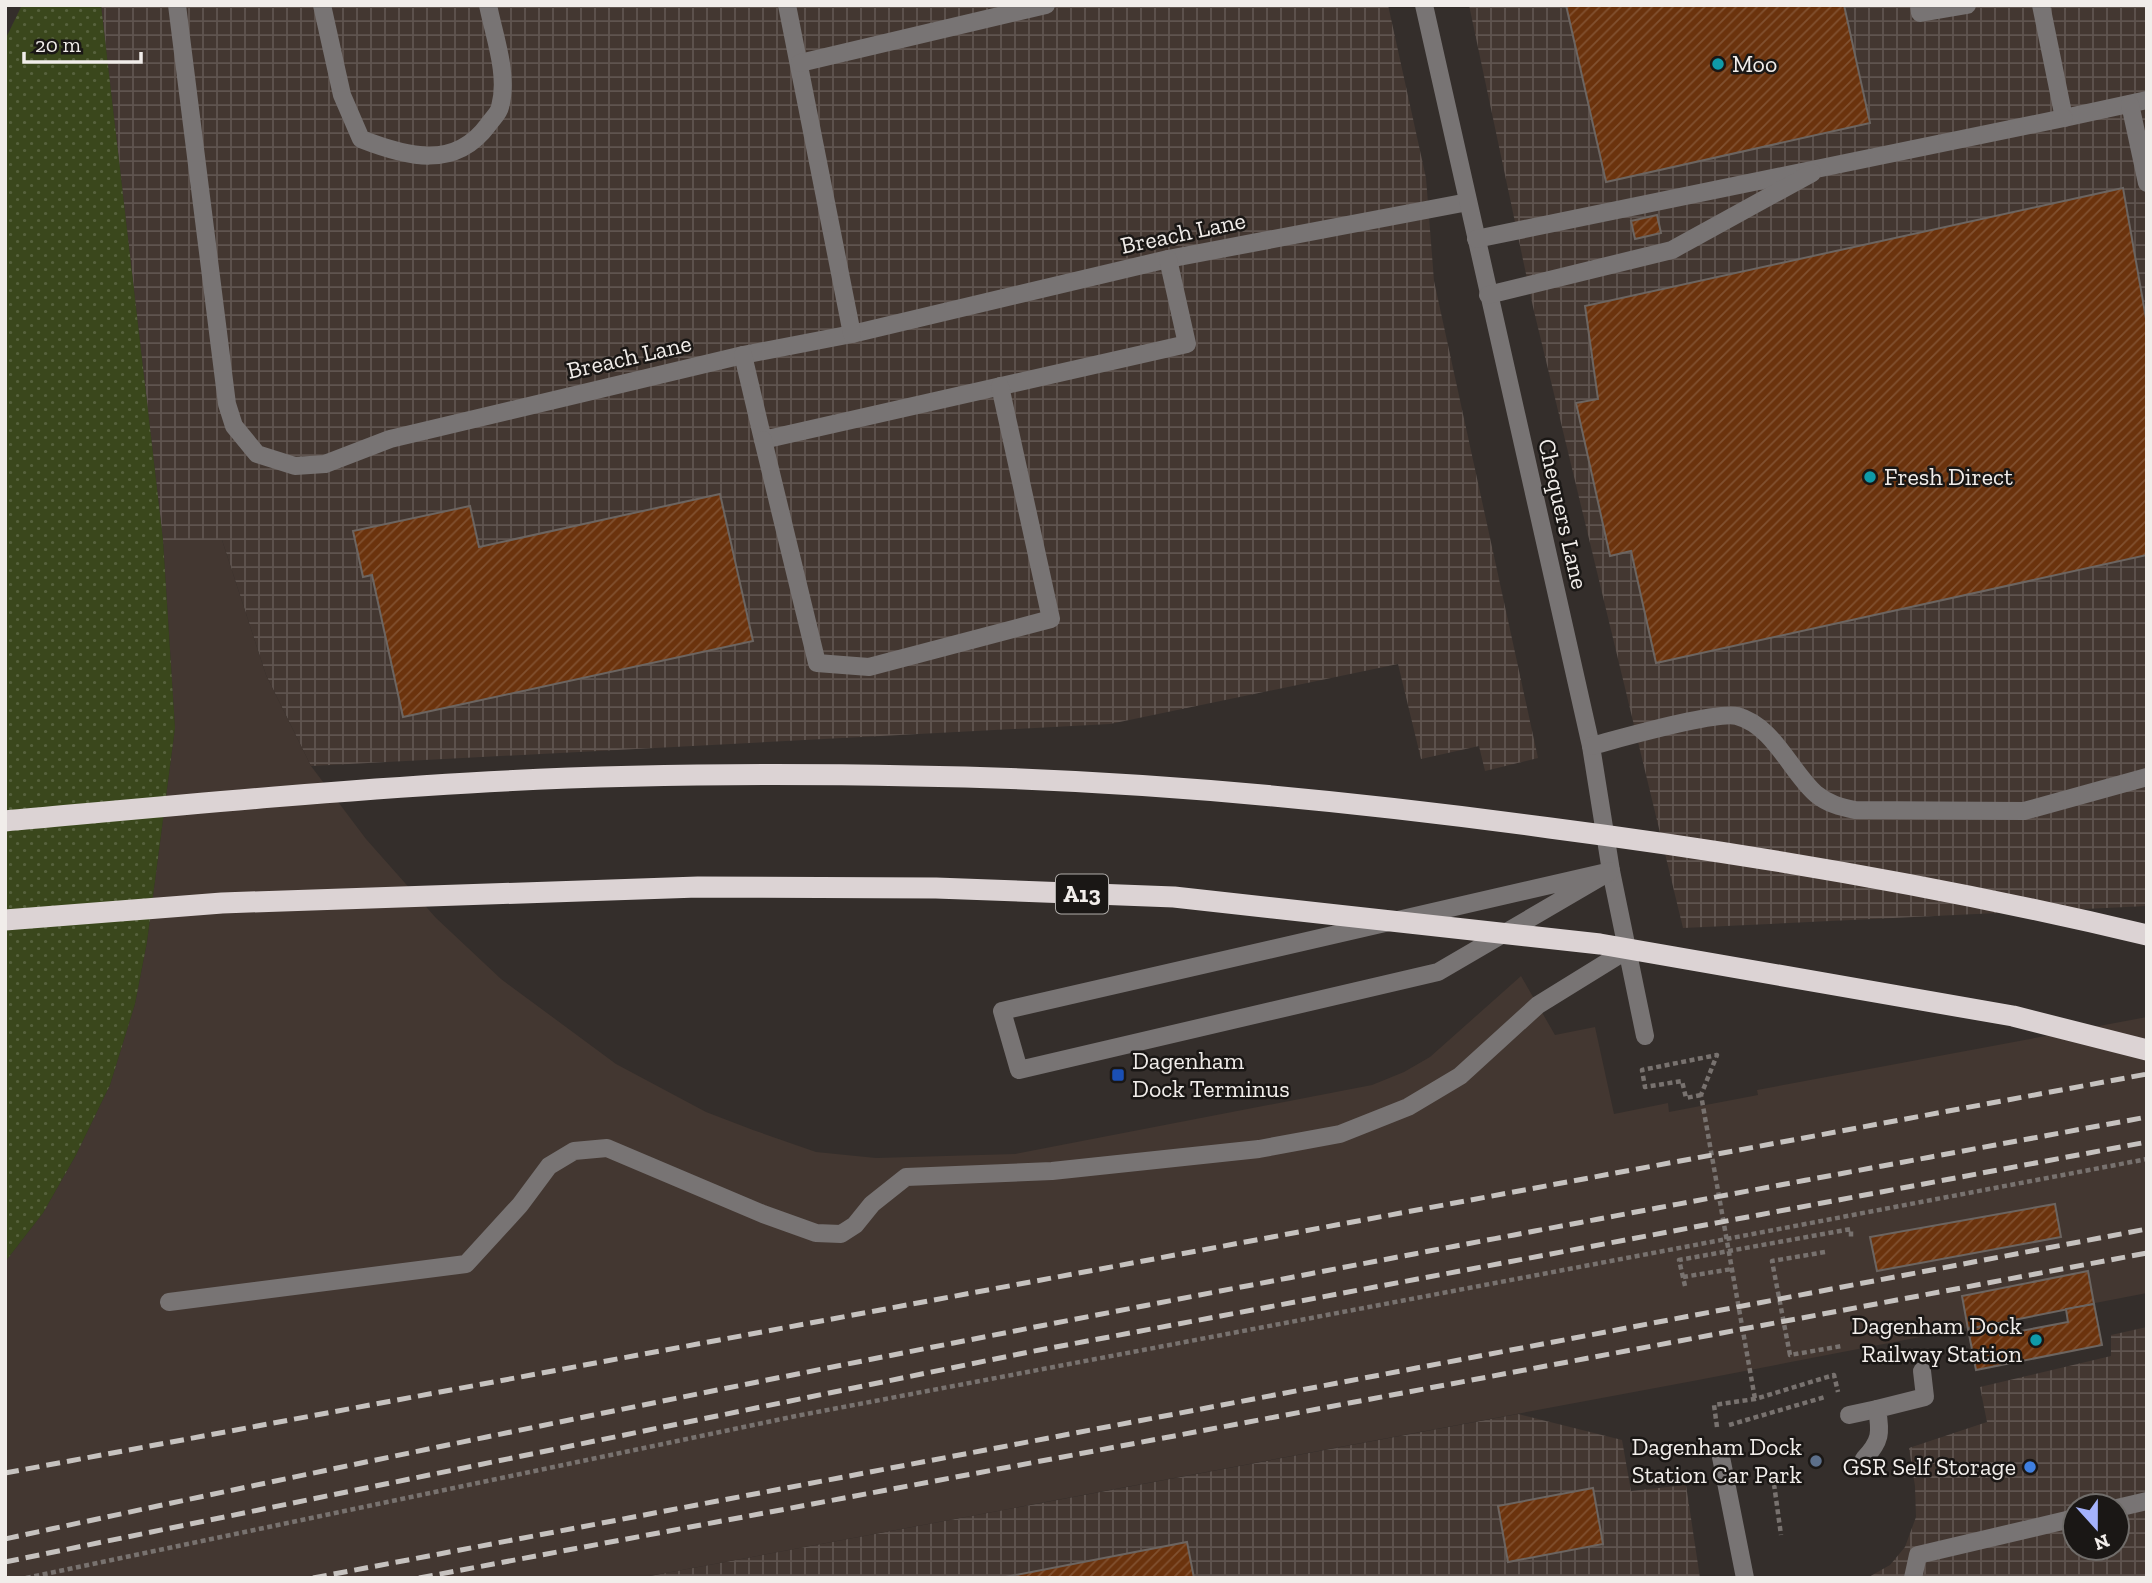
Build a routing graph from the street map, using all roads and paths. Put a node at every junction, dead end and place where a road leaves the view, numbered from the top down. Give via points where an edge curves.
1 (177, 5) edge
2 (322, 5) edge
3 (488, 5) edge
4 (787, 5) edge
5 (1046, 5) edge
6 (1424, 5) edge
7 (1919, 5) edge
8 (1967, 5) edge
9 (2041, 5) edge
10 (800, 63) junction
11 (2138, 102) edge
12 (2064, 118) junction
13 (1827, 164) junction
14 (2147, 183) edge
15 (1468, 202) junction
16 (1476, 239) junction
17 (1168, 259) junction
18 (1488, 295) junction
19 (852, 334) junction
20 (743, 355) junction
21 (1000, 386) junction
22 (764, 440) junction
23 (1591, 746) junction
24 (2147, 778) edge
25 (5, 821) edge
26 (1611, 871) junction
27 (5, 920) edge
28 (2147, 935) edge
29 (1627, 950) junction
30 (1645, 1036) dead end
31 (2147, 1051) edge
32 (1702, 1095) junction
33 (2147, 1159) edge
34 (1851, 1240) dead end
35 (1825, 1252) dead end
36 (1732, 1269) junction
37 (1683, 1277) junction
38 (1685, 1286) dead end
39 (169, 1302) dead end
40 (1842, 1346) dead end
41 (1922, 1371) dead end
42 (1755, 1399) junction
43 (1714, 1405) dead end
44 (1877, 1409) junction
45 (1849, 1415) dead end
46 (1717, 1429) dead end
47 (1720, 1452) dead end
48 (1864, 1459) dead end
49 (1774, 1484) dead end
50 (2061, 1521) edge
51 (1781, 1535) dead end
52 (26, 1578) edge
53 (1745, 1578) edge
54 (1913, 1578) edge

1 - 20 street, Breach Lane via 227,404 234,426 257,454 295,466 325,464 390,439
2 - 3 street via 342,95 361,139 394,152 438,158 479,137 500,108 503,78
4 - 10 street
5 - 10 street
6 - 15 street, Chequers Lane
7 - 8 street via 1920,13
9 - 12 street
10 - 19 street
11 - 12 street
11 - 14 street
12 - 13 street
13 - 16 street
13 - 18 street via 1672,250
15 - 16 street, Chequers Lane
15 - 17 street, Breach Lane
16 - 18 street, Chequers Lane
17 - 19 street, Breach Lane
17 - 21 street via 1187,344
18 - 23 street, Chequers Lane
19 - 20 street, Breach Lane
20 - 22 street
21 - 22 street
21 - 22 street via 1051,619 869,667 817,663
23 - 24 street via 1735,715 1757,725 1816,793 1834,805 1855,810 2024,811
23 - 26 street, Chequers Lane
25 - 28 highway via 476,782 916,776 1144,785 1382,805 1620,837 1871,876
26 - 26 street via 1438,972 1019,1070 1002,1011
26 - 29 street, Chequers Lane
27 - 31 highway, A13 via 222,903 698,887 936,888 1174,897 1600,944 2013,1016
29 - 30 street, Chequers Lane
29 - 39 street via 1538,1005 1460,1076 1408,1107 1340,1134 1259,1149 1052,1171 906,1177 841,1234 816,1233 763,1214 607,1148 575,1151 549,1166 466,1264
32 - 32 path via 1717,1055 1642,1070 1645,1087 1682,1081 1686,1098
32 - 36 path
33 - 52 path via 796,1416
34 - 37 path via 1851,1229 1679,1260
35 - 40 path via 1772,1261 1790,1356
36 - 37 path
36 - 42 path
37 - 38 path
41 - 44 street via 1925,1397
42 - 43 path
42 - 46 path via 1834,1375 1838,1394
44 - 45 street
44 - 48 street via 1879,1444
47 - 53 street
49 - 51 path
50 - 54 street via 1918,1555

